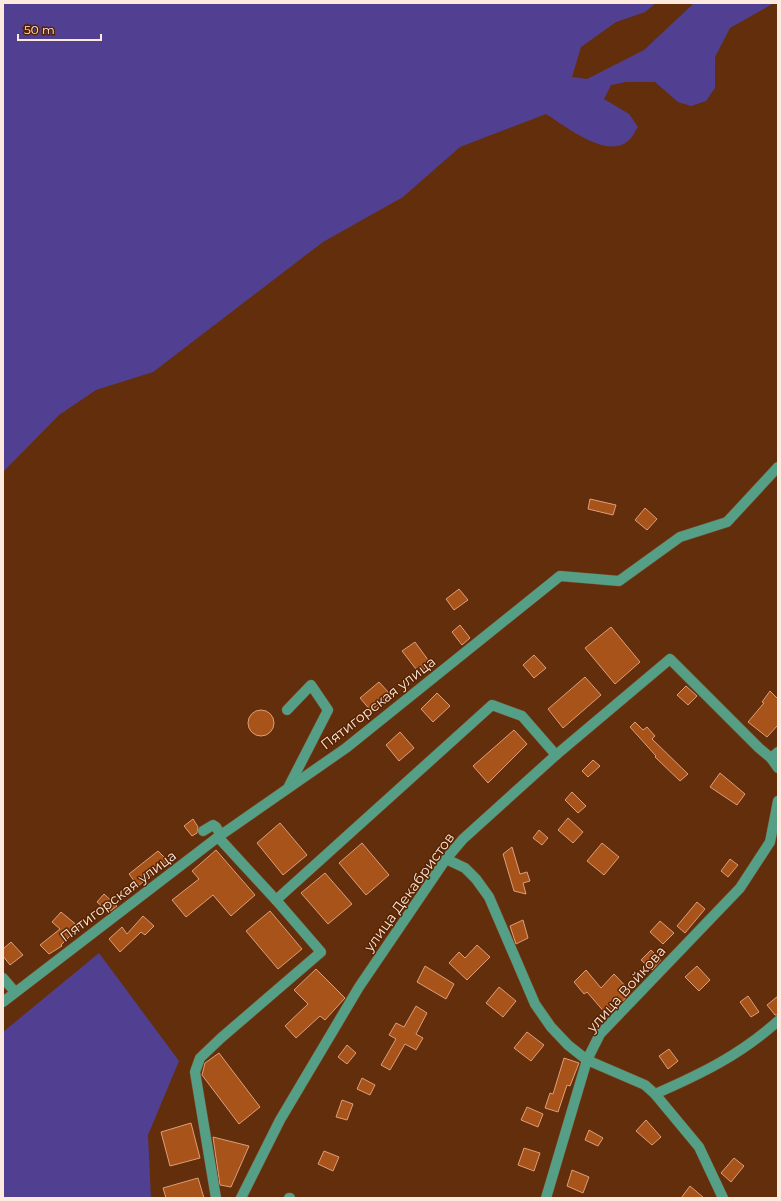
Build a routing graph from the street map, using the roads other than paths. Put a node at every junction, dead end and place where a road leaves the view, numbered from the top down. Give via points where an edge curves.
1 (778, 467) edge
2 (287, 710) dead end
3 (556, 755) junction
4 (774, 755) edge
5 (778, 768) edge
6 (288, 788) junction
7 (778, 801) edge
8 (203, 831) dead end
9 (220, 836) junction
10 (446, 859) junction
11 (276, 900) junction
12 (3, 978) edge
13 (15, 992) junction
14 (3, 1002) edge
15 (778, 1021) edge
16 (587, 1060) junction
17 (655, 1094) junction
18 (216, 1198) edge
19 (241, 1198) edge
20 (546, 1198) edge
21 (723, 1198) edge

1 - 6 street, Пятигорская улица via 727,522 680,537 619,581 560,576 346,748
2 - 6 street via 311,685 328,710
3 - 4 street, улица Декабристов via 670,659 759,748
3 - 10 street, улица Декабристов via 463,839
3 - 11 street via 522,716 492,705
4 - 5 street
6 - 9 street, Пятигорская улица
7 - 16 street, улица Войкова via 770,842 740,888 600,1034
8 - 9 street via 213,825
9 - 11 street
9 - 13 street, Пятигорская улица
10 - 16 street via 464,868 489,897 535,1004 568,1045
10 - 19 street, улица Декабристов via 359,987 280,1120
11 - 18 street via 320,952 200,1058 195,1072
12 - 13 street
13 - 14 street, Пятигорская улица
15 - 17 street via 758,1039 709,1070
16 - 17 street via 645,1085
16 - 20 street, улица Войкова
17 - 21 street via 699,1147

